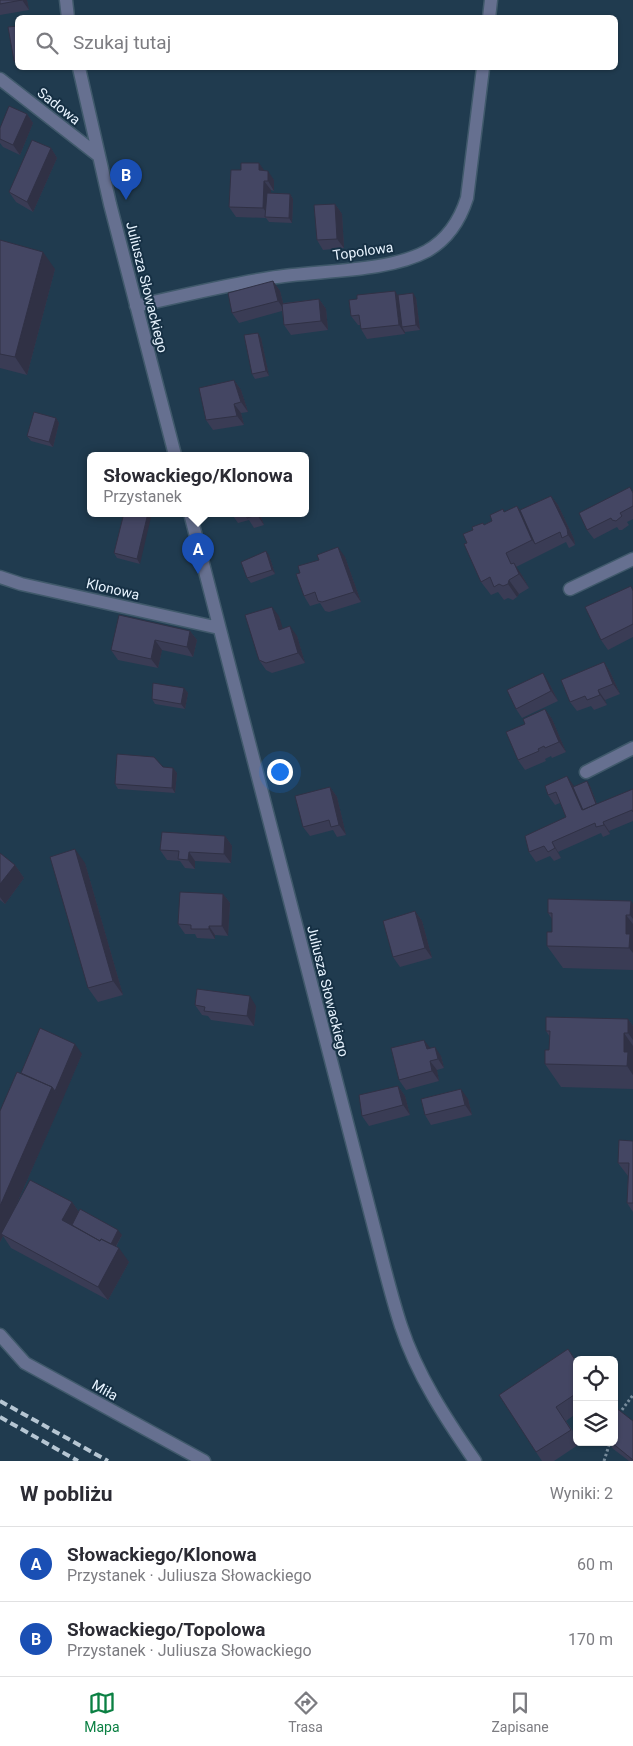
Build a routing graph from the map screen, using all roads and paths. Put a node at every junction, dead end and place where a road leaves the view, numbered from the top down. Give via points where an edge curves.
1 (66, 0) edge
2 (491, 0) edge
3 (68, 15) edge
4 (489, 15) edge
5 (79, 70) edge
6 (483, 70) edge
7 (0, 79) edge
8 (99, 156) junction
9 (136, 306) junction
10 (174, 452) edge
11 (191, 517) edge
12 (633, 559) edge
13 (0, 577) edge
14 (570, 589) dead end
15 (219, 628) junction
16 (633, 748) edge
17 (586, 772) dead end
18 (0, 1336) edge
19 (633, 1395) edge
20 (618, 1416) edge
21 (609, 1446) edge
22 (204, 1461) edge
23 (475, 1461) edge
24 (604, 1461) edge

1 - 3 street
2 - 4 street
5 - 8 street, Juliusza Słowackiego
6 - 9 street, Topolowa via 467,198 461,216 442,240 428,251 391,264 271,277
7 - 8 street, Sadowa
8 - 9 street, Juliusza Słowackiego
9 - 10 street, Juliusza Słowackiego
11 - 15 street, Juliusza Słowackiego
12 - 14 street
13 - 15 street, Klonowa
15 - 23 street, Juliusza Słowackiego via 401,1327 424,1380
16 - 17 street
18 - 22 street, Miła via 25,1364
19 - 20 path
21 - 24 path

